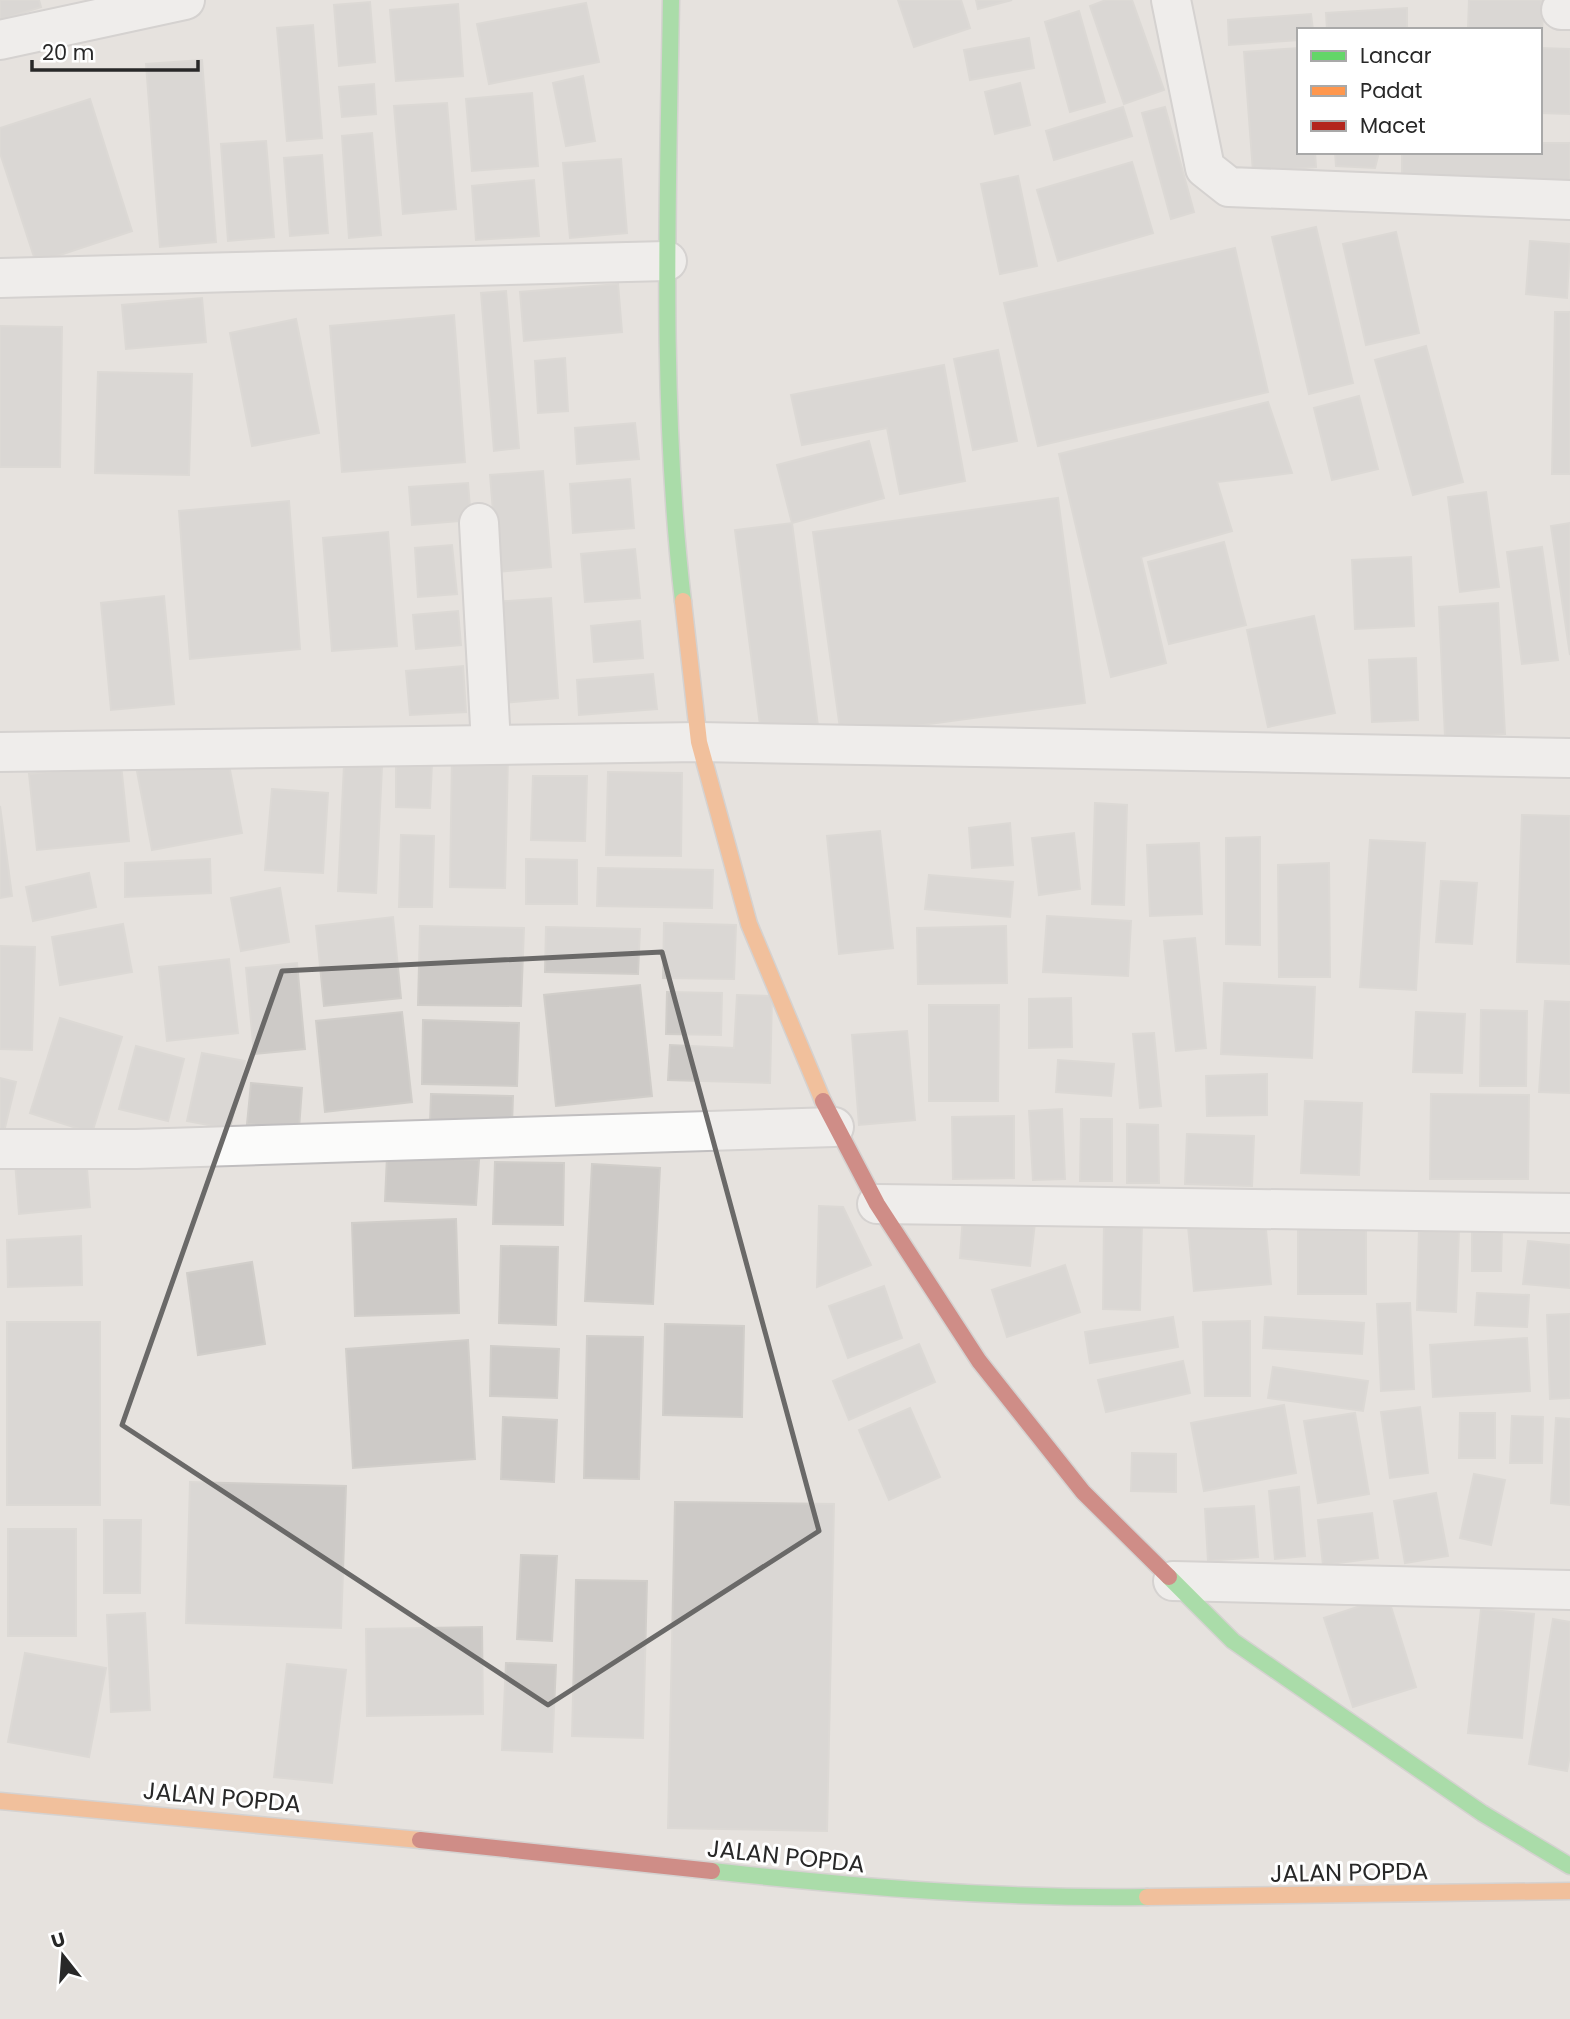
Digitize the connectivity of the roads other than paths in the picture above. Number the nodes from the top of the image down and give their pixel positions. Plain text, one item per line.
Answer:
1 (185, 0) edge
2 (671, 0) edge
3 (1171, 0) edge
4 (0, 40) edge
5 (1570, 200) edge
6 (667, 261) junction
7 (0, 278) edge
8 (479, 523) dead end
9 (699, 742) junction
10 (491, 744) junction
11 (0, 752) edge
12 (1570, 758) edge
13 (834, 1127) junction
14 (0, 1149) edge
15 (877, 1204) junction
16 (1570, 1213) edge
17 (1173, 1581) junction
18 (1570, 1590) edge
19 (0, 1801) edge
20 (1570, 1866) edge
21 (1570, 1891) edge

1 - 4 street
2 - 6 street
3 - 5 street
6 - 7 street
6 - 9 street
8 - 10 street
9 - 10 street
9 - 12 street
9 - 13 street
10 - 11 street
13 - 14 street
13 - 15 street
15 - 16 street
15 - 17 street
17 - 18 street
17 - 20 street
19 - 21 street, JALAN POPDA

